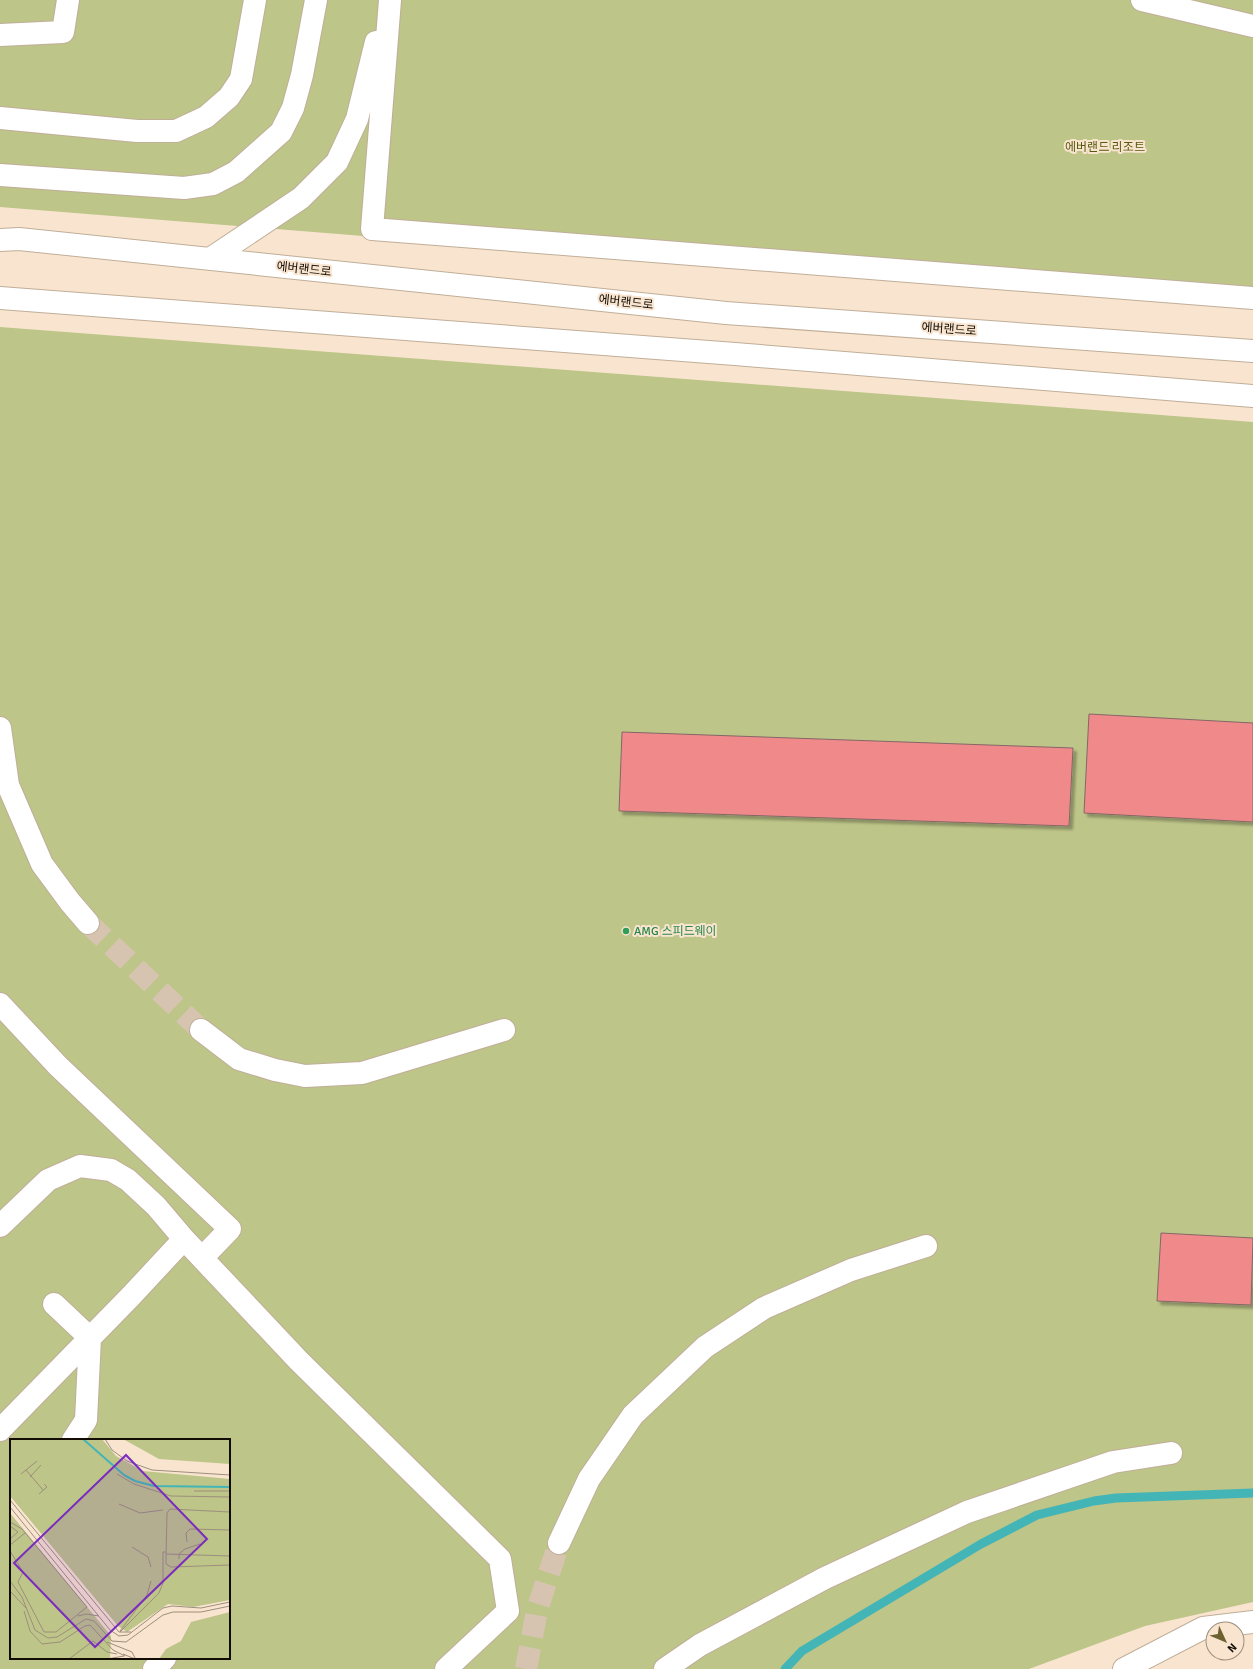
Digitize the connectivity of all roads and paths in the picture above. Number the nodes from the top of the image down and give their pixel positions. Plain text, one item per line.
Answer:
1 (68, 0) edge
2 (255, 0) edge
3 (316, 0) edge
4 (386, 0) edge
5 (390, 0) edge
6 (1142, 0) edge
7 (1253, 26) edge
8 (0, 35) edge
9 (0, 118) edge
10 (0, 175) edge
11 (0, 240) edge
12 (210, 259) junction
13 (0, 298) edge
14 (1253, 298) edge
15 (1253, 351) edge
16 (1253, 396) edge
17 (0, 728) edge
18 (88, 922) tunnel mouth
19 (0, 1004) edge
20 (201, 1030) tunnel mouth
21 (504, 1030) dead end
22 (0, 1226) edge
23 (184, 1239) junction
24 (926, 1246) dead end
25 (202, 1258) junction
26 (54, 1304) dead end
27 (90, 1338) junction
28 (0, 1430) edge
29 (74, 1439) edge
30 (1171, 1453) dead end
31 (559, 1543) tunnel mouth
32 (1253, 1622) edge
33 (164, 1659) edge
34 (154, 1669) edge
35 (446, 1669) edge
36 (665, 1669) edge
37 (1124, 1669) edge

1 - 8 street
2 - 9 street
3 - 10 street
4 - 12 street
5 - 14 street
6 - 7 street
11 - 12 street, 에버랜드로
12 - 15 street, 에버랜드로
13 - 16 street
17 - 18 street
19 - 25 street
20 - 21 street
22 - 23 street
23 - 25 street
23 - 27 street
24 - 31 street
25 - 35 street
26 - 27 street
27 - 28 street
27 - 29 street
30 - 36 street
32 - 37 street
33 - 34 street

